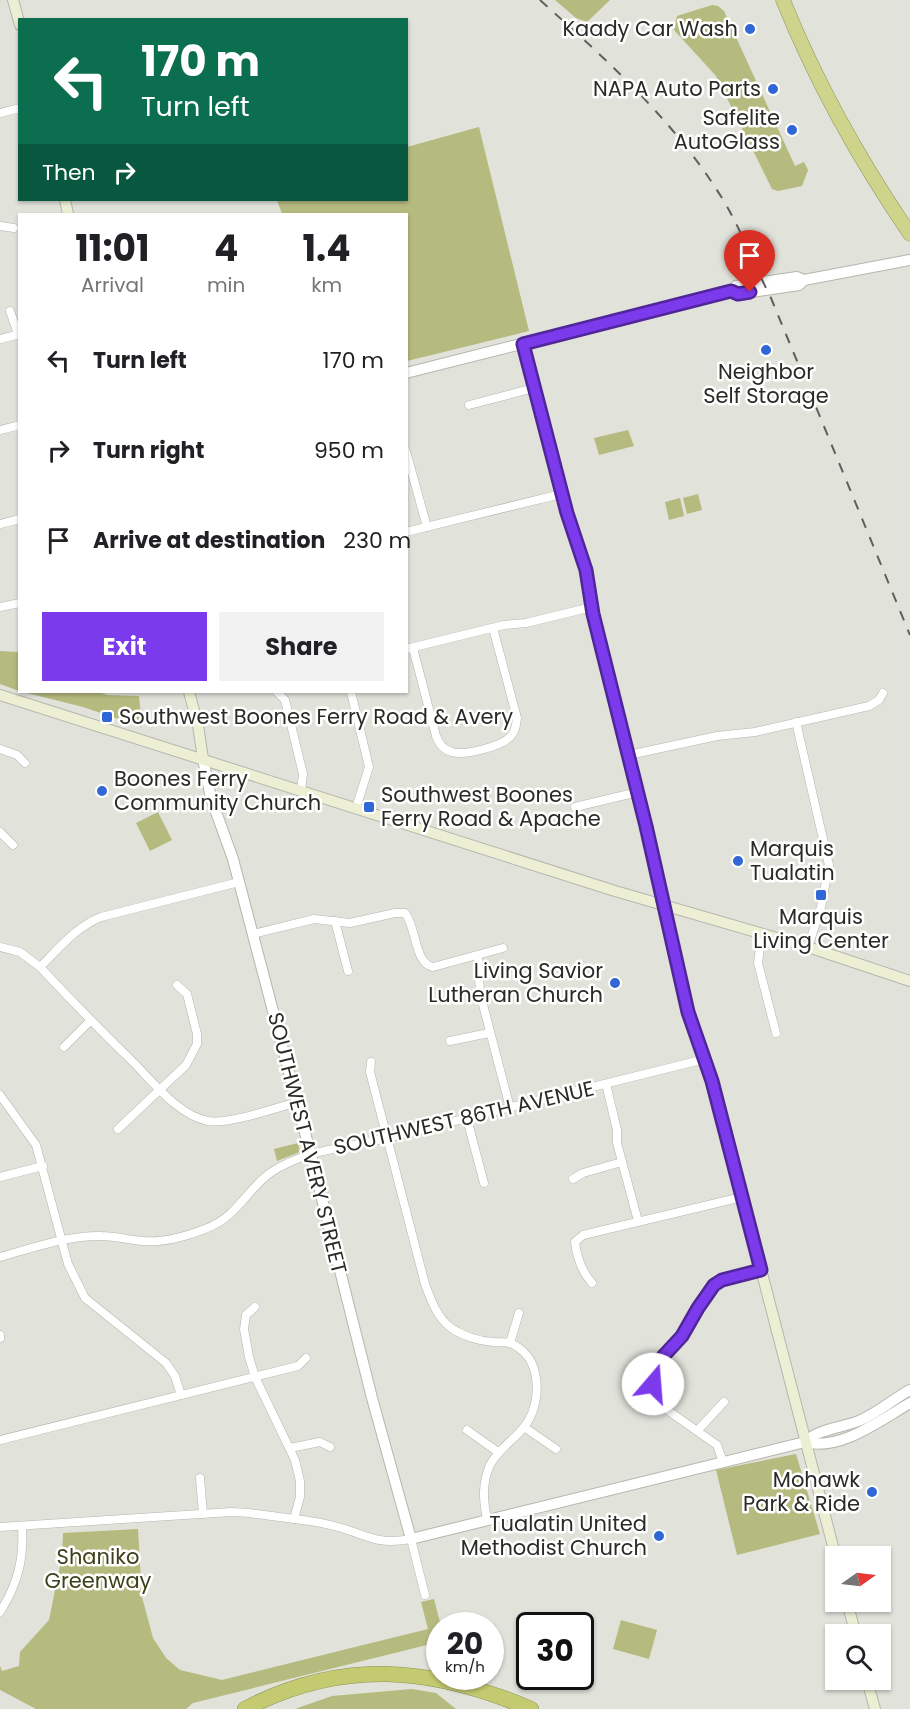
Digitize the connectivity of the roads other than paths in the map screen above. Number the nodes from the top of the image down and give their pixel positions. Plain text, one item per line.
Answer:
1 (13, 0) edge
2 (783, 0) edge
3 (18, 18) edge
4 (18, 108) edge
5 (0, 113) edge
6 (0, 226) edge
7 (14, 228) dead end
8 (910, 234) edge
9 (910, 260) edge
10 (10, 311) dead end
11 (18, 331) edge
12 (18, 334) edge
13 (0, 339) edge
14 (523, 344) junction
15 (408, 373) edge
16 (534, 388) junction
17 (469, 405) dead end
18 (18, 426) edge
19 (0, 430) edge
20 (408, 458) edge
21 (561, 494) junction
22 (18, 520) edge
23 (0, 524) edge
24 (427, 527) junction
25 (408, 532) edge
26 (18, 603) edge
27 (0, 607) edge
28 (592, 607) junction
29 (494, 627) junction
30 (410, 648) edge
31 (189, 693) edge
32 (278, 693) edge
33 (351, 693) edge
34 (883, 693) dead end
35 (0, 695) edge
36 (796, 722) junction
37 (0, 749) edge
38 (629, 755) junction
39 (203, 759) junction
40 (25, 763) dead end
41 (301, 790) junction
42 (638, 792) junction
43 (575, 807) dead end
44 (356, 808) junction
45 (0, 832) edge
46 (13, 845) dead end
47 (239, 882) junction
48 (663, 905) junction
49 (335, 921) junction
50 (762, 933) junction
51 (253, 934) junction
52 (0, 947) edge
53 (808, 947) junction
54 (503, 948) dead end
55 (478, 956) junction
56 (40, 967) junction
57 (348, 971) dead end
58 (910, 981) edge
59 (177, 985) dead end
60 (90, 1021) junction
61 (489, 1033) junction
62 (776, 1033) dead end
63 (450, 1041) dead end
64 (64, 1047) dead end
65 (705, 1059) junction
66 (371, 1062) dead end
67 (606, 1084) junction
68 (160, 1089) junction
69 (0, 1095) edge
70 (297, 1102) junction
71 (510, 1108) junction
72 (467, 1119) junction
73 (118, 1129) dead end
74 (387, 1138) junction
75 (311, 1155) junction
76 (622, 1162) junction
77 (43, 1166) junction
78 (0, 1177) edge
79 (573, 1179) dead end
80 (484, 1183) dead end
81 (742, 1197) junction
82 (638, 1221) junction
83 (62, 1240) junction
84 (0, 1257) edge
85 (761, 1270) junction
86 (592, 1283) dead end
87 (255, 1307) dead end
88 (519, 1313) dead end
89 (510, 1343) junction
90 (306, 1358) dead end
91 (255, 1377) junction
92 (910, 1390) edge
93 (181, 1395) junction
94 (724, 1402) dead end
95 (910, 1403) edge
96 (524, 1427) junction
97 (468, 1430) dead end
98 (698, 1430) junction
99 (0, 1440) edge
100 (805, 1442) junction
101 (330, 1447) dead end
102 (290, 1448) junction
103 (556, 1449) dead end
104 (498, 1452) junction
105 (723, 1462) junction
106 (200, 1478) dead end
107 (203, 1514) junction
108 (294, 1519) junction
109 (487, 1519) junction
110 (22, 1526) junction
111 (0, 1527) edge
112 (411, 1539) junction
113 (833, 1546) edge
114 (425, 1595) dead end
115 (0, 1612) edge
116 (870, 1690) edge
117 (245, 1709) edge
118 (531, 1709) edge
119 (875, 1709) edge

1 - 3 main road
2 - 8 highway
4 - 5 street
6 - 7 street
9 - 14 street
10 - 11 street
12 - 13 street
14 - 15 street
14 - 16 street
16 - 17 street
16 - 21 street
18 - 19 street
20 - 24 street
21 - 24 street
21 - 28 street
22 - 23 street
24 - 25 street
26 - 27 street
28 - 29 street
28 - 38 street
29 - 30 street
29 - 30 street
31 - 39 main road, SOUTHWEST AVERY STREET
32 - 41 street
33 - 44 street
34 - 36 street
35 - 39 main road
36 - 38 street
36 - 53 street
37 - 40 street
38 - 42 street
39 - 41 main road
39 - 47 street, SOUTHWEST AVERY STREET
41 - 44 main road
42 - 43 street
42 - 48 street
44 - 48 main road
45 - 46 street
47 - 51 street, SOUTHWEST AVERY STREET
47 - 56 street
48 - 50 main road
48 - 65 main road
49 - 51 street
49 - 55 street
49 - 57 street
50 - 53 main road
50 - 62 street
51 - 70 street, SOUTHWEST AVERY STREET
52 - 56 street
53 - 58 main road
54 - 55 street
55 - 61 street
56 - 60 street
59 - 68 street
60 - 64 street
60 - 68 street
61 - 63 street
61 - 71 street
65 - 67 street, SOUTHWEST 86TH AVENUE
65 - 81 main road
66 - 74 street
67 - 71 street, SOUTHWEST 86TH AVENUE
67 - 76 street
68 - 70 street
68 - 73 street
69 - 77 street
70 - 75 street, SOUTHWEST AVERY STREET
71 - 72 street, SOUTHWEST 86TH AVENUE
72 - 74 street, SOUTHWEST 86TH AVENUE
72 - 80 street
74 - 75 street, SOUTHWEST 86TH AVENUE
74 - 89 street
75 - 83 street, SOUTHWEST 86TH AVENUE
75 - 112 street, SOUTHWEST AVERY STREET
76 - 79 street
76 - 82 street
77 - 78 street
77 - 83 street
81 - 82 street
81 - 85 main road
82 - 86 street
83 - 84 street, SOUTHWEST 86TH AVENUE
83 - 93 street
85 - 98 street
85 - 100 main road
87 - 91 street
88 - 89 street
89 - 96 street
90 - 91 street
91 - 93 street
91 - 102 street
92 - 100 street
93 - 99 street
94 - 98 street
95 - 100 street
96 - 103 street
96 - 104 street
97 - 104 street
98 - 105 street
100 - 105 street
100 - 113 main road
101 - 102 street
102 - 108 street
104 - 109 street
105 - 109 street
106 - 107 street
107 - 108 street
107 - 110 street
108 - 112 street
109 - 112 street
110 - 111 street
110 - 115 street
112 - 114 street, SOUTHWEST AVERY STREET
116 - 119 main road
117 - 118 highway

